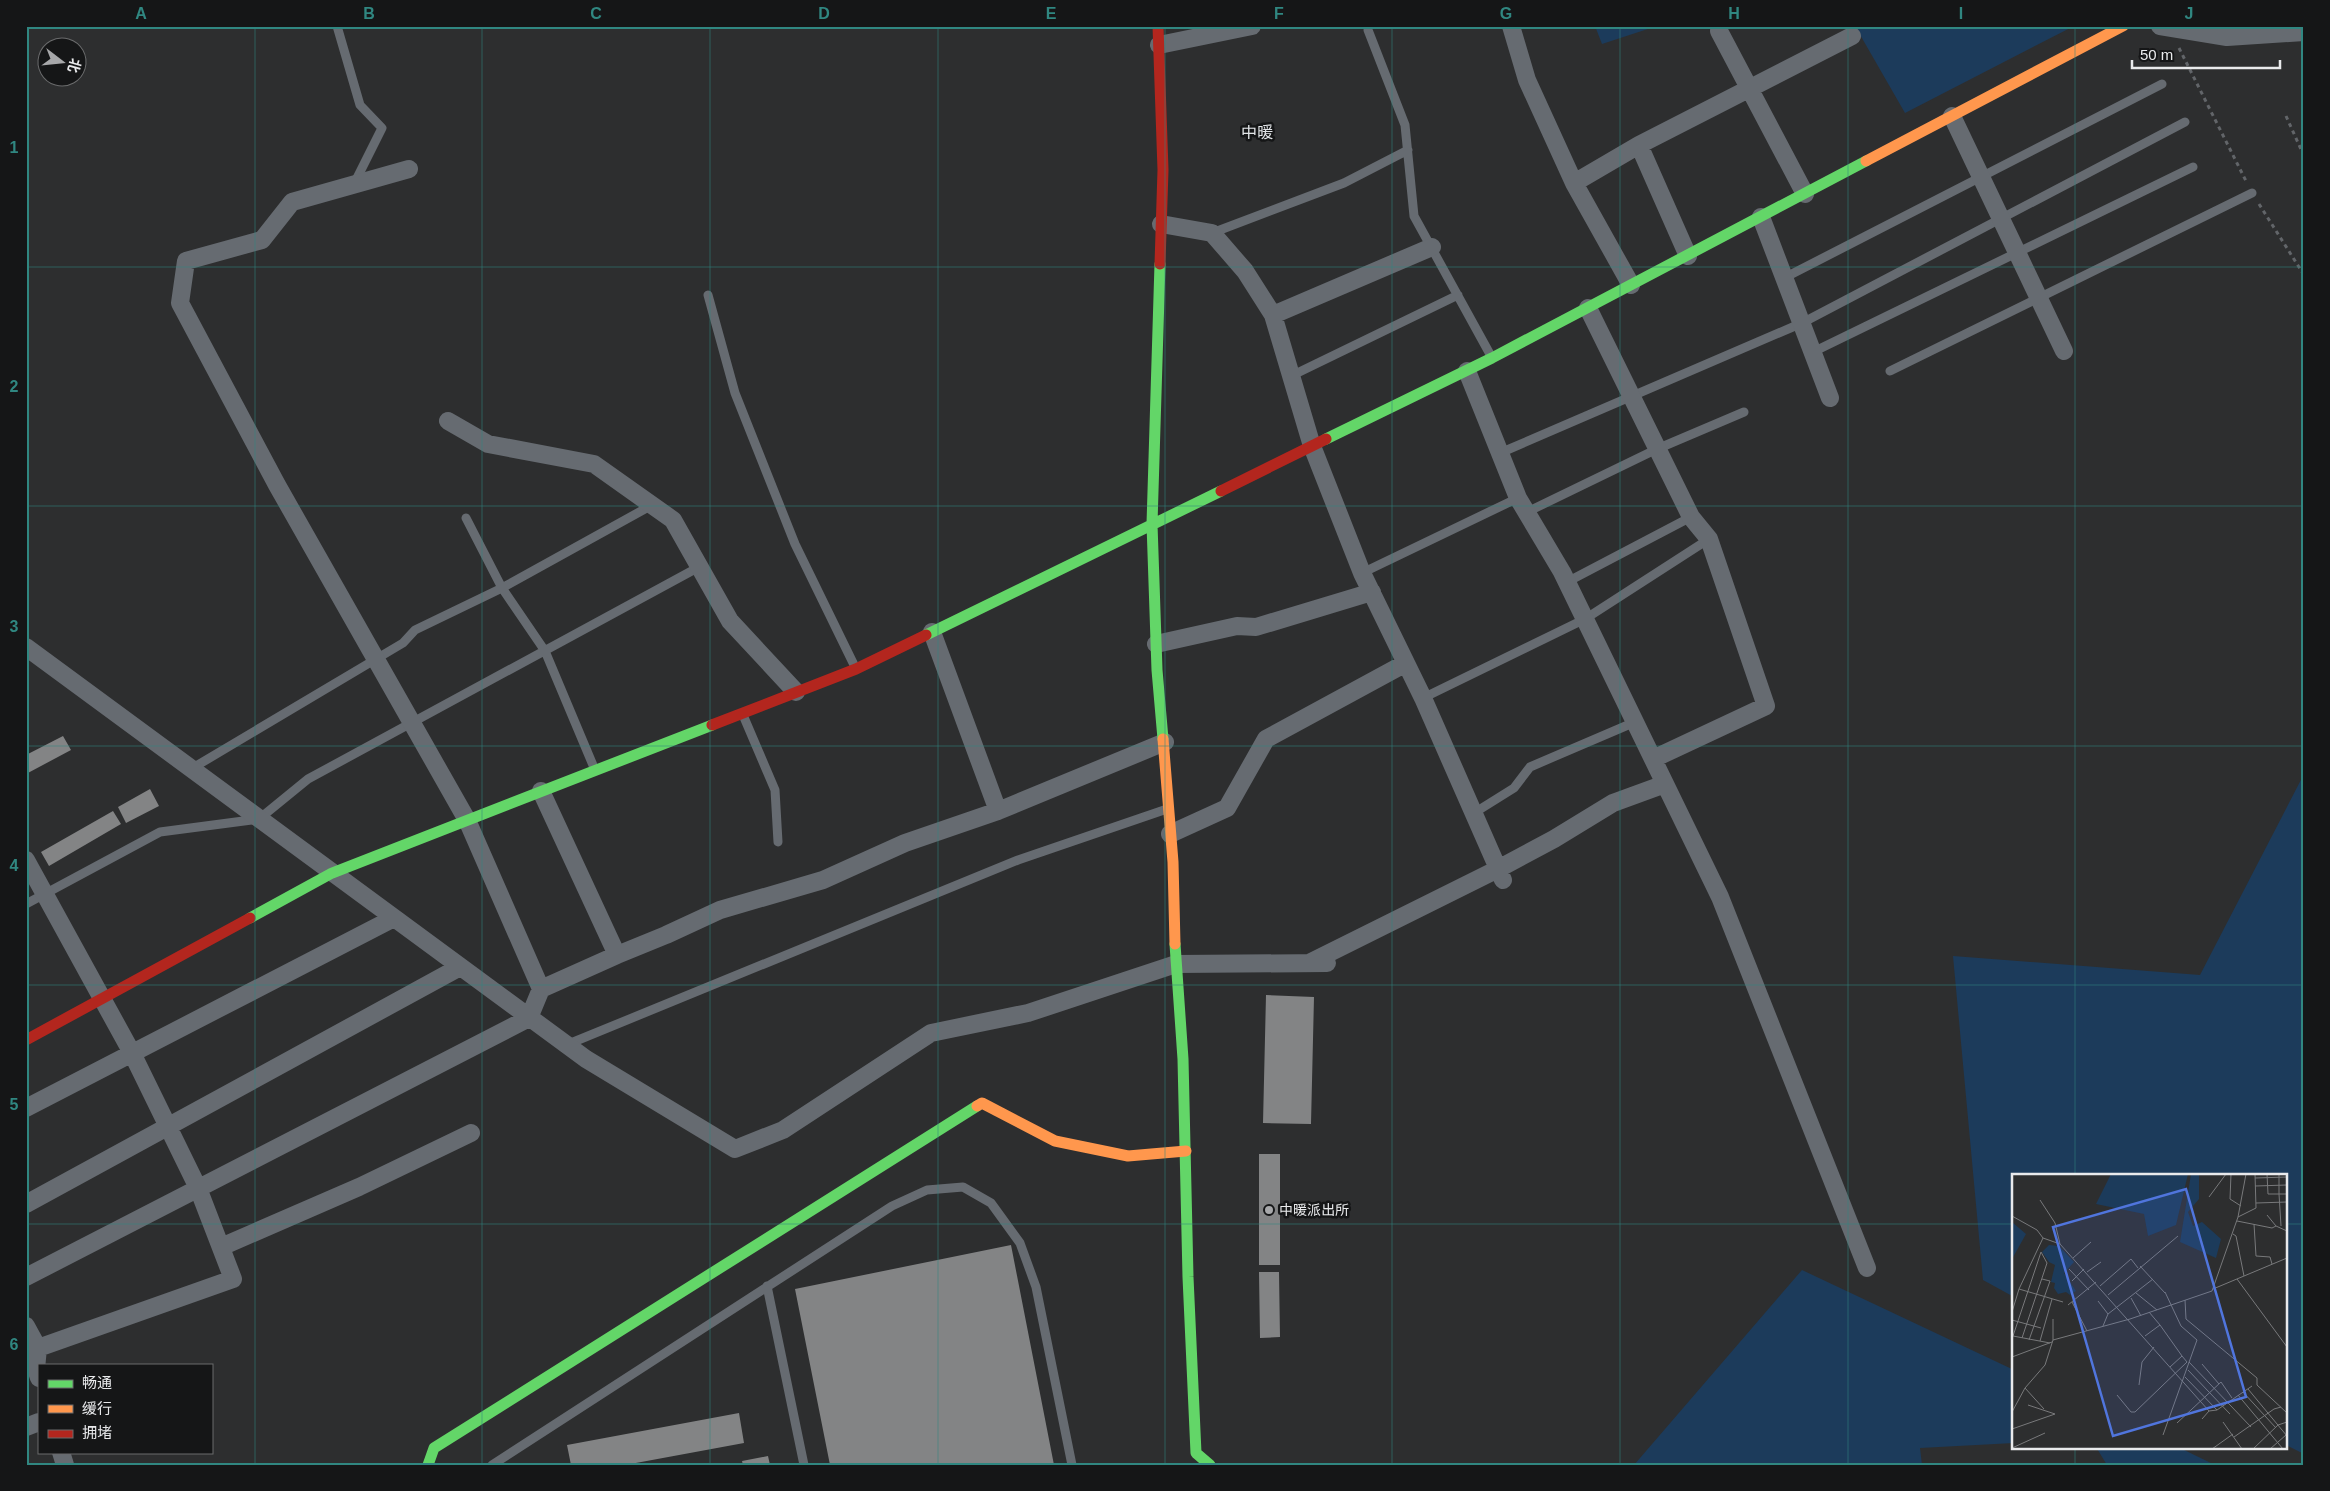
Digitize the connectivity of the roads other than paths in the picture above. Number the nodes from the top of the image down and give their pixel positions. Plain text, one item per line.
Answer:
1 (337, 26) edge
2 (1158, 26) edge
3 (1252, 26) edge
4 (1511, 26) edge
5 (2123, 26) edge
6 (2164, 27) edge
7 (1368, 30) dead end
8 (1719, 31) dead end
9 (2304, 32) edge
10 (1852, 36) dead end
11 (1159, 45) junction
12 (2162, 84) dead end
13 (1750, 89) junction
14 (1952, 116) junction
15 (2184, 122) dead end
16 (1639, 146) junction
17 (1408, 150) junction
18 (2193, 167) dead end
19 (409, 168) dead end
20 (1981, 177) junction
21 (1574, 183) junction
22 (354, 184) junction
23 (2252, 192) road end
24 (1805, 194) junction
25 (1761, 217) junction
26 (2001, 218) junction
27 (1161, 224) junction
28 (1212, 233) junction
29 (1432, 247) junction
30 (2018, 253) junction
31 (1688, 256) junction
32 (1784, 278) junction
33 (1631, 285) junction
34 (1458, 295) junction
35 (708, 296) dead end
36 (2038, 297) junction
37 (1588, 308) junction
38 (1273, 315) junction
39 (1802, 324) junction
40 (1813, 352) junction
41 (2064, 352) dead end
42 (1492, 358) junction
43 (1467, 371) junction
44 (1890, 371) dead end
45 (1291, 376) junction
46 (1631, 396) junction
47 (1830, 398) dead end
48 (1744, 412) dead end
49 (448, 420) dead end
50 (1312, 446) junction
51 (1658, 449) junction
52 (1500, 453) junction
53 (652, 505) junction
54 (1523, 505) junction
55 (1691, 516) junction
56 (466, 518) dead end
57 (1152, 524) junction
58 (1710, 540) junction
59 (700, 567) junction
60 (1362, 573) junction
61 (1567, 582) junction
62 (502, 588) junction
63 (1372, 592) junction
64 (1585, 618) junction
65 (932, 632) junction
66 (1156, 644) junction
67 (26, 647) edge
68 (545, 651) junction
69 (376, 658) junction
70 (1406, 663) junction
71 (856, 669) junction
72 (796, 692) junction
73 (1424, 698) junction
74 (742, 713) junction
75 (412, 722) junction
76 (1635, 722) junction
77 (1165, 742) junction
78 (1653, 759) junction
79 (191, 769) junction
80 (595, 770) junction
81 (1665, 784) junction
82 (540, 791) junction
83 (1169, 808) junction
84 (998, 811) junction
85 (1474, 813) junction
86 (259, 819) junction
87 (467, 820) junction
88 (1170, 834) junction
89 (778, 842) dead end
90 (26, 860) edge
91 (332, 873) junction
92 (1501, 874) junction
93 (26, 904) edge
94 (394, 918) junction
95 (617, 954) junction
96 (1327, 963) dead end
97 (1176, 964) junction
98 (1308, 964) junction
99 (460, 967) junction
100 (541, 990) junction
101 (101, 999) junction
102 (529, 1018) junction
103 (26, 1040) edge
104 (566, 1045) junction
105 (132, 1053) junction
106 (26, 1108) edge
107 (168, 1126) junction
108 (470, 1133) dead end
109 (1186, 1150) junction
110 (198, 1188) junction
111 (26, 1204) edge
112 (221, 1247) junction
113 (1867, 1268) dead end
114 (26, 1277) edge
115 (767, 1286) junction
116 (26, 1326) edge
117 (38, 1348) junction
118 (34, 1373) edge
119 (38, 1422) edge
120 (26, 1427) edge
121 (428, 1465) edge
122 (492, 1465) edge
123 (804, 1465) edge
124 (1072, 1465) edge
125 (1210, 1465) edge

1 - 22 lane
2 - 11 street
3 - 11 street
4 - 21 street
5 - 14 street
6 - 9 street
7 - 17 lane
8 - 13 street
10 - 13 street
11 - 27 street
12 - 20 lane
13 - 16 street
13 - 24 street
14 - 20 street
14 - 24 street
15 - 26 lane
16 - 21 street
16 - 31 street
17 - 28 lane
17 - 29 lane
18 - 30 lane
19 - 22 street
20 - 26 street
20 - 32 lane
21 - 33 street
22 - 69 street
23 - 36 lane
24 - 25 street
25 - 31 street
25 - 32 street
26 - 30 street
26 - 39 lane
27 - 28 street
27 - 57 street
28 - 38 street
29 - 34 lane
29 - 38 street
30 - 36 street
30 - 40 lane
31 - 33 street
32 - 39 street
33 - 37 street
34 - 42 lane
34 - 45 lane
35 - 71 lane
36 - 41 street
36 - 44 lane
37 - 42 street
37 - 46 street
38 - 45 street
39 - 40 street
39 - 46 lane
40 - 47 street
42 - 43 street
43 - 50 street
43 - 52 street
45 - 50 street
46 - 51 street
46 - 52 lane
48 - 51 lane
49 - 53 street
50 - 57 street
50 - 60 street
51 - 54 lane
51 - 55 street
52 - 54 street
53 - 59 street
53 - 62 lane
54 - 60 lane
54 - 61 street
55 - 58 street
55 - 61 lane
56 - 62 lane
57 - 65 street
57 - 66 street
58 - 64 lane
58 - 78 street
59 - 68 lane
59 - 72 street
60 - 63 street
61 - 64 street
62 - 68 lane
62 - 69 lane
63 - 66 street
63 - 70 street
64 - 73 lane
64 - 76 street
65 - 71 street
65 - 84 street
66 - 77 street
67 - 79 street
68 - 75 lane
68 - 80 lane
69 - 75 street
69 - 79 lane
70 - 73 street
70 - 88 street
71 - 72 street
72 - 74 street
73 - 85 street
74 - 80 street
74 - 89 lane
75 - 86 lane
75 - 87 street
76 - 78 street
76 - 85 lane
77 - 83 street
77 - 84 street
78 - 81 street
79 - 86 street
80 - 82 street
81 - 92 street
81 - 113 street
82 - 87 street
82 - 95 street
83 - 88 street
83 - 104 lane
84 - 95 street
85 - 92 street
86 - 91 street
86 - 93 lane
87 - 91 street
87 - 100 street
88 - 97 street
90 - 101 street
91 - 94 street
91 - 101 street
92 - 98 street
94 - 99 street
94 - 105 street
95 - 100 street
96 - 98 street
97 - 98 street
97 - 104 street
97 - 109 street
99 - 102 street
99 - 107 street
100 - 102 street
101 - 103 street
101 - 105 street
102 - 104 street
102 - 110 street
105 - 106 street
105 - 107 street
107 - 110 street
107 - 111 street
108 - 112 street
109 - 121 street
109 - 125 street
110 - 112 street
110 - 114 street
112 - 117 street
115 - 122 lane
115 - 123 lane
115 - 124 lane
116 - 117 street
117 - 118 street
119 - 120 street

